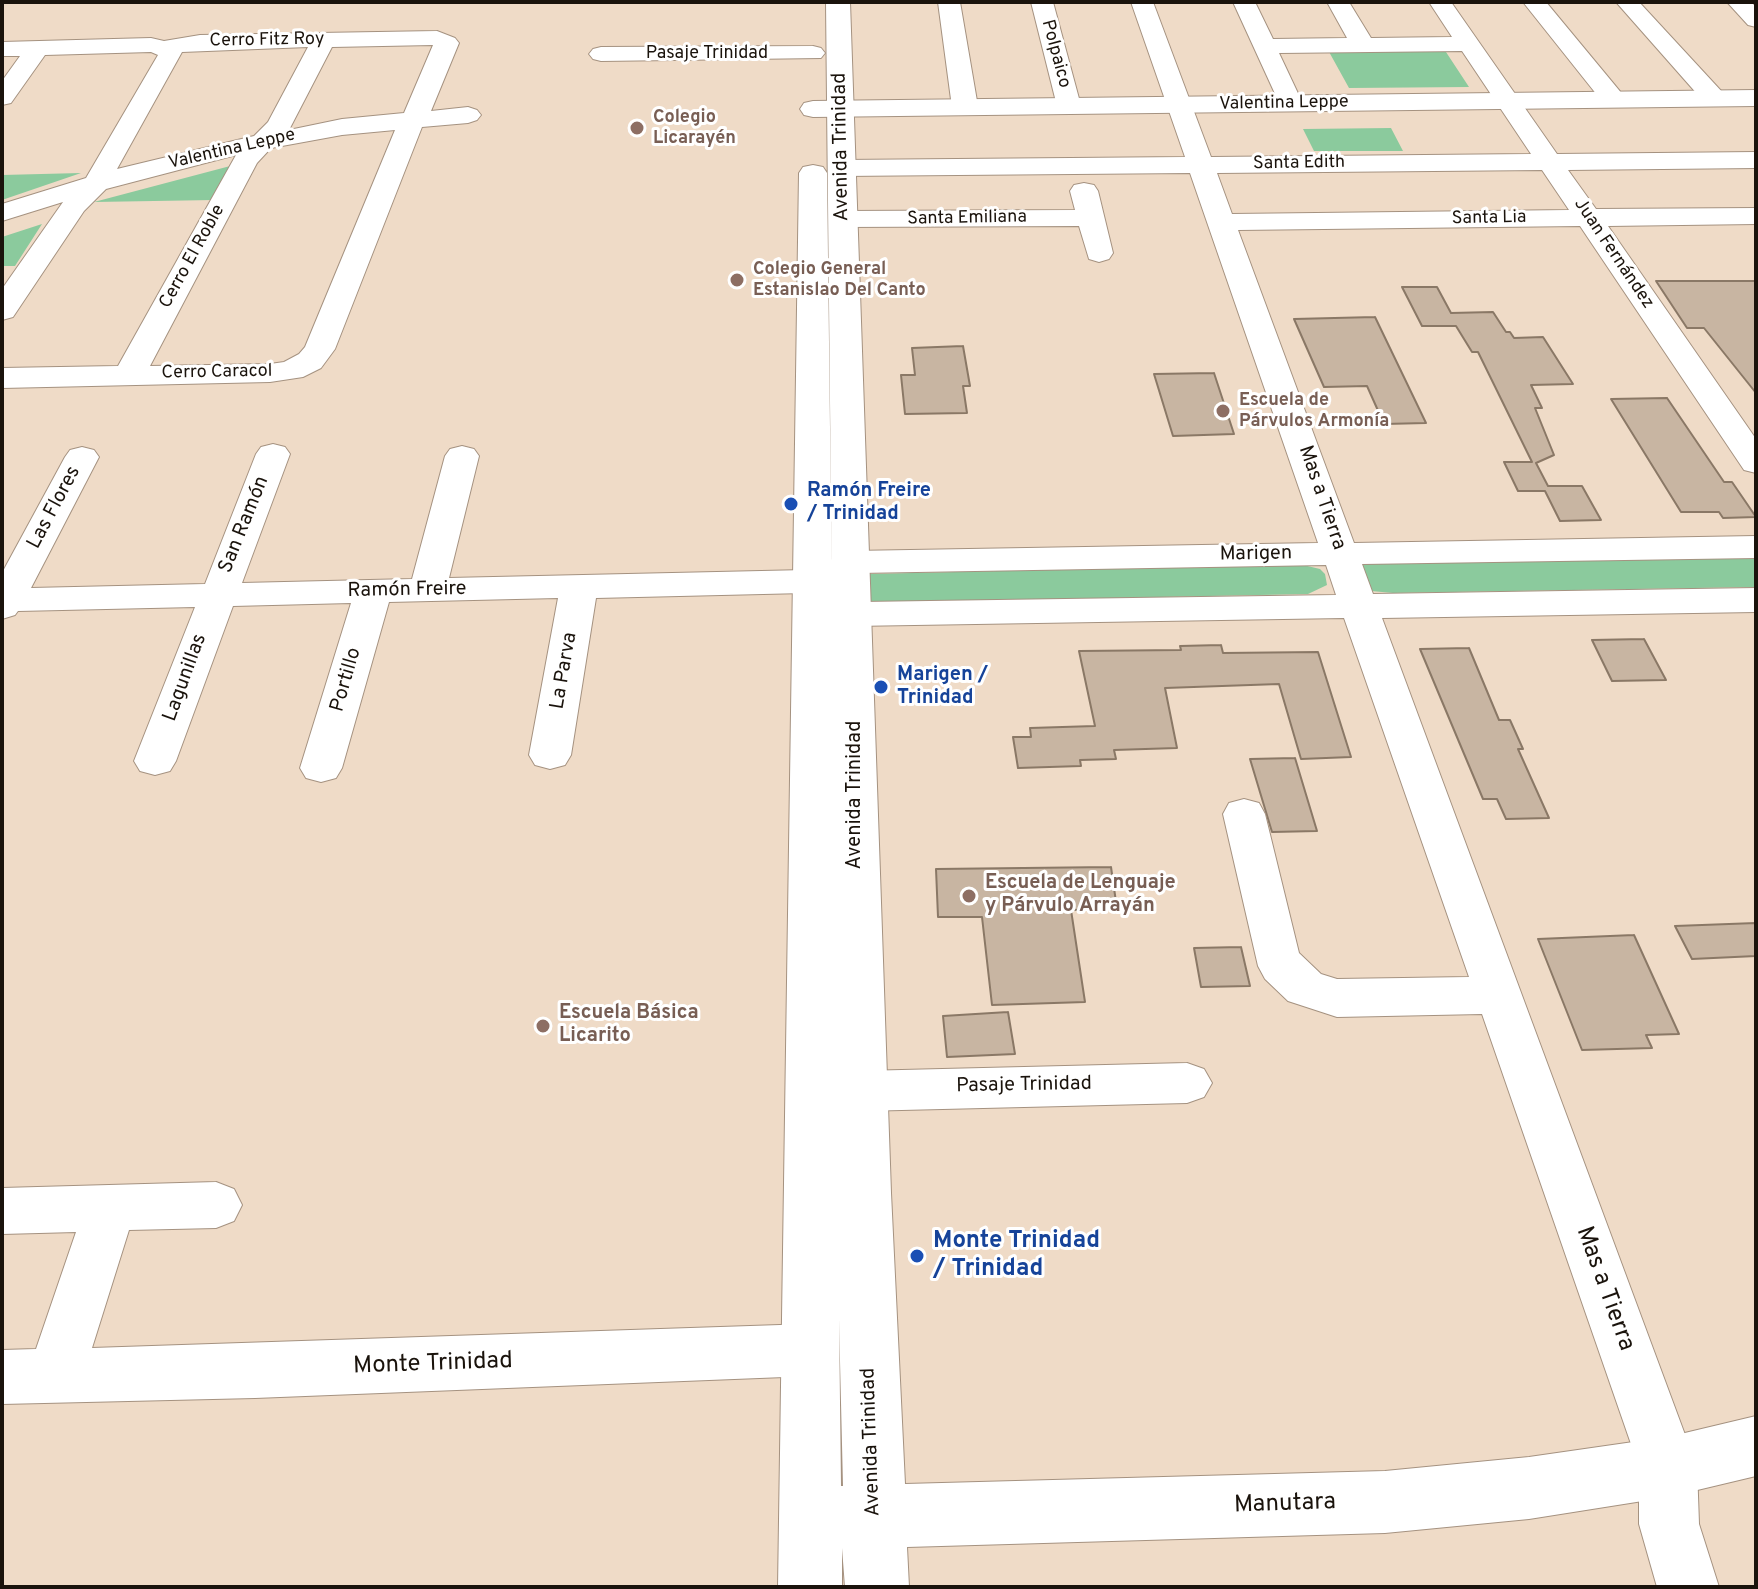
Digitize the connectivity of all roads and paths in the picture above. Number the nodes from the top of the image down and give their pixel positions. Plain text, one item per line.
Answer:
1 (838, 2) edge
2 (949, 2) edge
3 (1042, 2) edge
4 (1142, 2) edge
5 (1244, 2) edge
6 (1338, 2) edge
7 (1440, 2) edge
8 (1534, 2) edge
9 (1627, 2) edge
10 (1738, 2) edge
11 (1756, 20) edge
12 (324, 40) junction
13 (1469, 44) junction
14 (1363, 45) junction
15 (1264, 46) junction
16 (38, 48) junction
17 (164, 48) junction
18 (2, 49) edge
19 (601, 54) dead end
20 (2, 98) edge
21 (1756, 98) edge
22 (1715, 99) junction
23 (1614, 100) junction
24 (817, 101) junction
25 (1508, 101) junction
26 (1291, 104) junction
27 (1179, 105) junction
28 (1069, 106) junction
29 (965, 107) junction
30 (840, 109) junction
31 (468, 115) dead end
32 (412, 119) junction
33 (263, 142) junction
34 (1756, 160) edge
35 (1550, 162) junction
36 (1201, 165) junction
37 (1079, 166) junction
38 (96, 183) junction
39 (2, 213) edge
40 (1756, 216) edge
41 (1091, 218) junction
42 (1588, 218) junction
43 (843, 219) junction
44 (1221, 222) junction
45 (1099, 253) dead end
46 (2, 311) edge
47 (129, 375) junction
48 (2, 378) edge
49 (273, 454) dead end
50 (462, 456) dead end
51 (82, 457) dead end
52 (1756, 463) edge
53 (1756, 547) edge
54 (1340, 554) junction
55 (852, 562) junction
56 (812, 581) junction
57 (579, 587) junction
58 (428, 590) junction
59 (373, 592) junction
60 (217, 595) junction
61 (1756, 600) edge
62 (3, 602) edge
63 (1359, 606) junction
64 (853, 614) junction
65 (550, 755) dead end
66 (155, 761) dead end
67 (321, 768) dead end
68 (1244, 814) dead end
69 (1498, 995) junction
70 (1187, 1083) dead end
71 (861, 1091) junction
72 (216, 1205) dead end
73 (110, 1208) junction
74 (2, 1211) edge
75 (810, 1350) junction
76 (29, 1376) edge
77 (1756, 1446) edge
78 (1668, 1467) junction
79 (875, 1516) junction
80 (810, 1518) junction
81 (810, 1587) edge
82 (877, 1587) edge
83 (1688, 1587) edge

1 - 30 main road, Avenida Trinidad
2 - 29 street
3 - 28 street, Polpaico
4 - 27 street, Mas a Tierra
5 - 15 street
6 - 14 street
7 - 13 street, Juan Fernández
8 - 23 street
9 - 22 street
10 - 11 street
12 - 17 street, Cerro Fitz Roy
12 - 32 street, Cerro Fitz Roy
12 - 33 street, Cerro El Roble
13 - 14 street
13 - 25 street, Juan Fernández
14 - 15 street
15 - 26 street
16 - 17 street, Cerro Fitz Roy
16 - 18 street, Cerro Fitz Roy
16 - 20 street
17 - 38 street
19 - 24 street, Pasaje Trinidad
21 - 22 main road, Valentina Leppe
22 - 23 main road, Valentina Leppe
23 - 25 main road, Valentina Leppe
24 - 30 main road, Avenida Trinidad
24 - 30 main road, Valentina Leppe
24 - 37 street, Santa Edith
24 - 43 main road, Avenida Trinidad
24 - 56 main road, Avenida Trinidad
25 - 26 main road, Valentina Leppe
25 - 35 street, Juan Fernández
26 - 27 main road, Valentina Leppe
27 - 28 main road, Valentina Leppe
27 - 36 street, Mas a Tierra
28 - 29 main road, Valentina Leppe
29 - 30 main road, Valentina Leppe
31 - 32 street, Valentina Leppe
32 - 33 street, Valentina Leppe
32 - 47 street, Cerro Caracol
33 - 38 street, Valentina Leppe
33 - 47 street, Cerro El Roble
34 - 35 street, Santa Edith
35 - 36 street, Santa Edith
35 - 42 street, Juan Fernández
36 - 37 street, Santa Edith
36 - 44 street, Mas a Tierra
37 - 41 street
38 - 39 street, Valentina Leppe
38 - 46 street
40 - 42 street, Santa Lia
41 - 43 street, Santa Emiliana
41 - 45 street
42 - 44 street, Santa Lia
42 - 52 street, Juan Fernández
43 - 55 main road, Avenida Trinidad
44 - 54 street, Mas a Tierra
47 - 48 street, Cerro Caracol
49 - 60 street, San Ramón
50 - 58 street
51 - 62 street, Las Flores
53 - 54 street, Marigen
54 - 55 street, Marigen
54 - 63 street, Mas a Tierra
55 - 56 street, Ramón Freire
55 - 64 main road, Avenida Trinidad
56 - 57 street, Ramón Freire
56 - 64 street
56 - 75 main road, Avenida Trinidad
57 - 58 street, Ramón Freire
57 - 65 street, La Parva
58 - 59 street, Ramón Freire
59 - 60 street, Ramón Freire
59 - 67 street, Portillo
60 - 62 street, Ramón Freire
60 - 66 street, Lagunillas
61 - 63 street
63 - 64 street
63 - 69 street, Mas a Tierra
64 - 71 main road, Avenida Trinidad
68 - 69 street
69 - 78 street, Mas a Tierra
70 - 71 street, Pasaje Trinidad
71 - 79 main road, Avenida Trinidad
72 - 73 street
73 - 74 street
73 - 76 street, Monte Trinidad
75 - 76 street, Monte Trinidad
75 - 80 main road, Avenida Trinidad
77 - 78 main road, Manutara
78 - 79 main road, Manutara
78 - 83 street, Mas a Tierra
79 - 80 main road, Manutara
79 - 82 main road, Avenida Trinidad
80 - 81 main road, Avenida Trinidad

